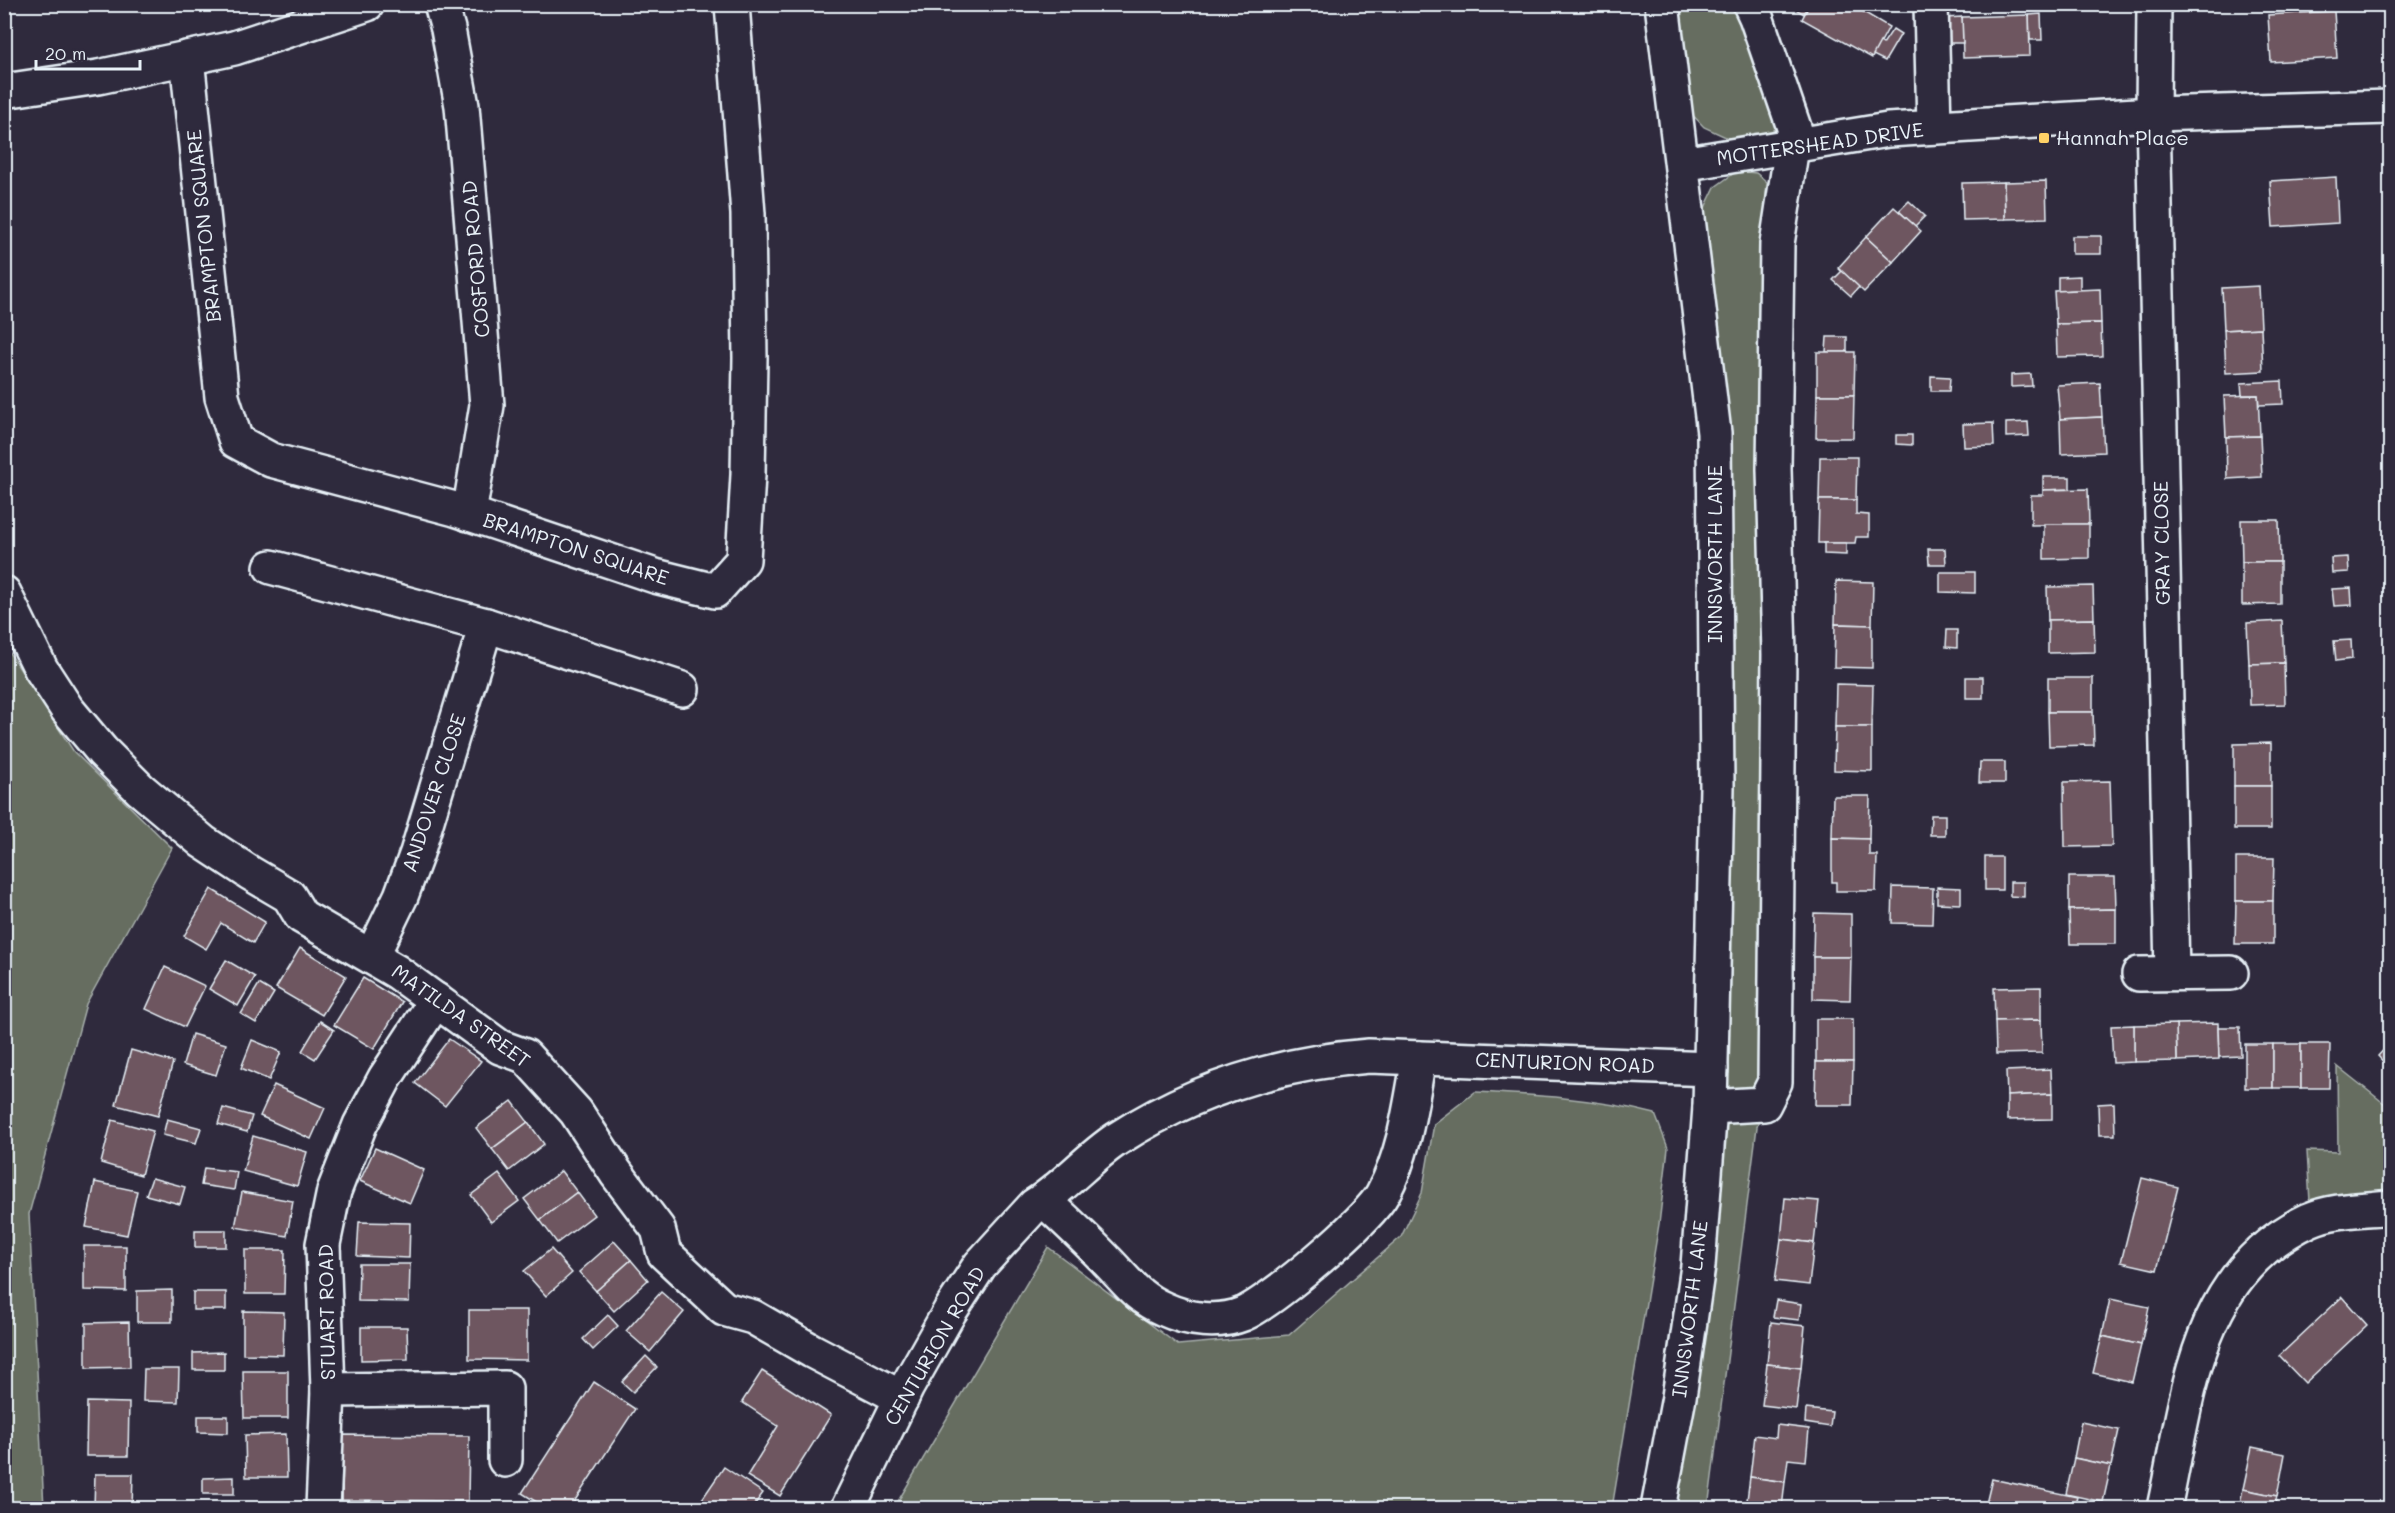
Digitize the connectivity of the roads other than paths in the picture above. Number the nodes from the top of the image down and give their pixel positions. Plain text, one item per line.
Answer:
1 (368, 4) edge
2 (441, 4) edge
3 (732, 4) edge
4 (1662, 4) edge
5 (1749, 4) edge
6 (1931, 4) edge
7 (2154, 4) edge
8 (187, 58) junction
9 (4, 91) edge
10 (2391, 107) edge
11 (2153, 114) junction
12 (1934, 128) junction
13 (1796, 146) junction
14 (1682, 164) junction
15 (468, 514) junction
16 (271, 567) dead end
17 (4, 593) edge
18 (486, 626) junction
19 (682, 689) dead end
20 (372, 956) junction
21 (2231, 972) dead end
22 (2172, 973) junction
23 (2139, 974) dead end
24 (436, 1000) junction
25 (1419, 1058) junction
26 (1711, 1069) junction
27 (1710, 1107) junction
28 (1044, 1200) junction
29 (2391, 1207) edge
30 (328, 1390) junction
31 (902, 1398) junction
32 (505, 1460) dead end
33 (323, 1509) edge
34 (848, 1509) edge
35 (1658, 1509) edge
36 (2164, 1509) edge

1 - 8 street
2 - 15 street, COSFORD ROAD
3 - 15 street, BRAMPTON SQUARE
4 - 14 street, INNSWORTH LANE
5 - 13 street
6 - 12 street
7 - 11 street
8 - 9 street
8 - 15 street, BRAMPTON SQUARE
10 - 11 street, MOTTERSHEAD DRIVE
11 - 12 street, MOTTERSHEAD DRIVE
11 - 22 street, GRAY CLOSE
12 - 13 street, MOTTERSHEAD DRIVE
13 - 14 street, MOTTERSHEAD DRIVE
13 - 27 street
14 - 26 street, INNSWORTH LANE
16 - 18 street
17 - 20 street, MATILDA STREET
18 - 19 street
18 - 20 street, ANDOVER CLOSE
20 - 24 street, MATILDA STREET
21 - 22 street
22 - 23 street
24 - 30 street, STUART ROAD
24 - 31 street, MATILDA STREET
25 - 26 street, CENTURION ROAD
25 - 28 street, CENTURION ROAD
25 - 28 street
26 - 27 street, INNSWORTH LANE
27 - 35 street, INNSWORTH LANE
28 - 31 street, CENTURION ROAD
29 - 36 street
30 - 32 street
30 - 33 street, STUART ROAD
31 - 34 street, CENTURION ROAD

